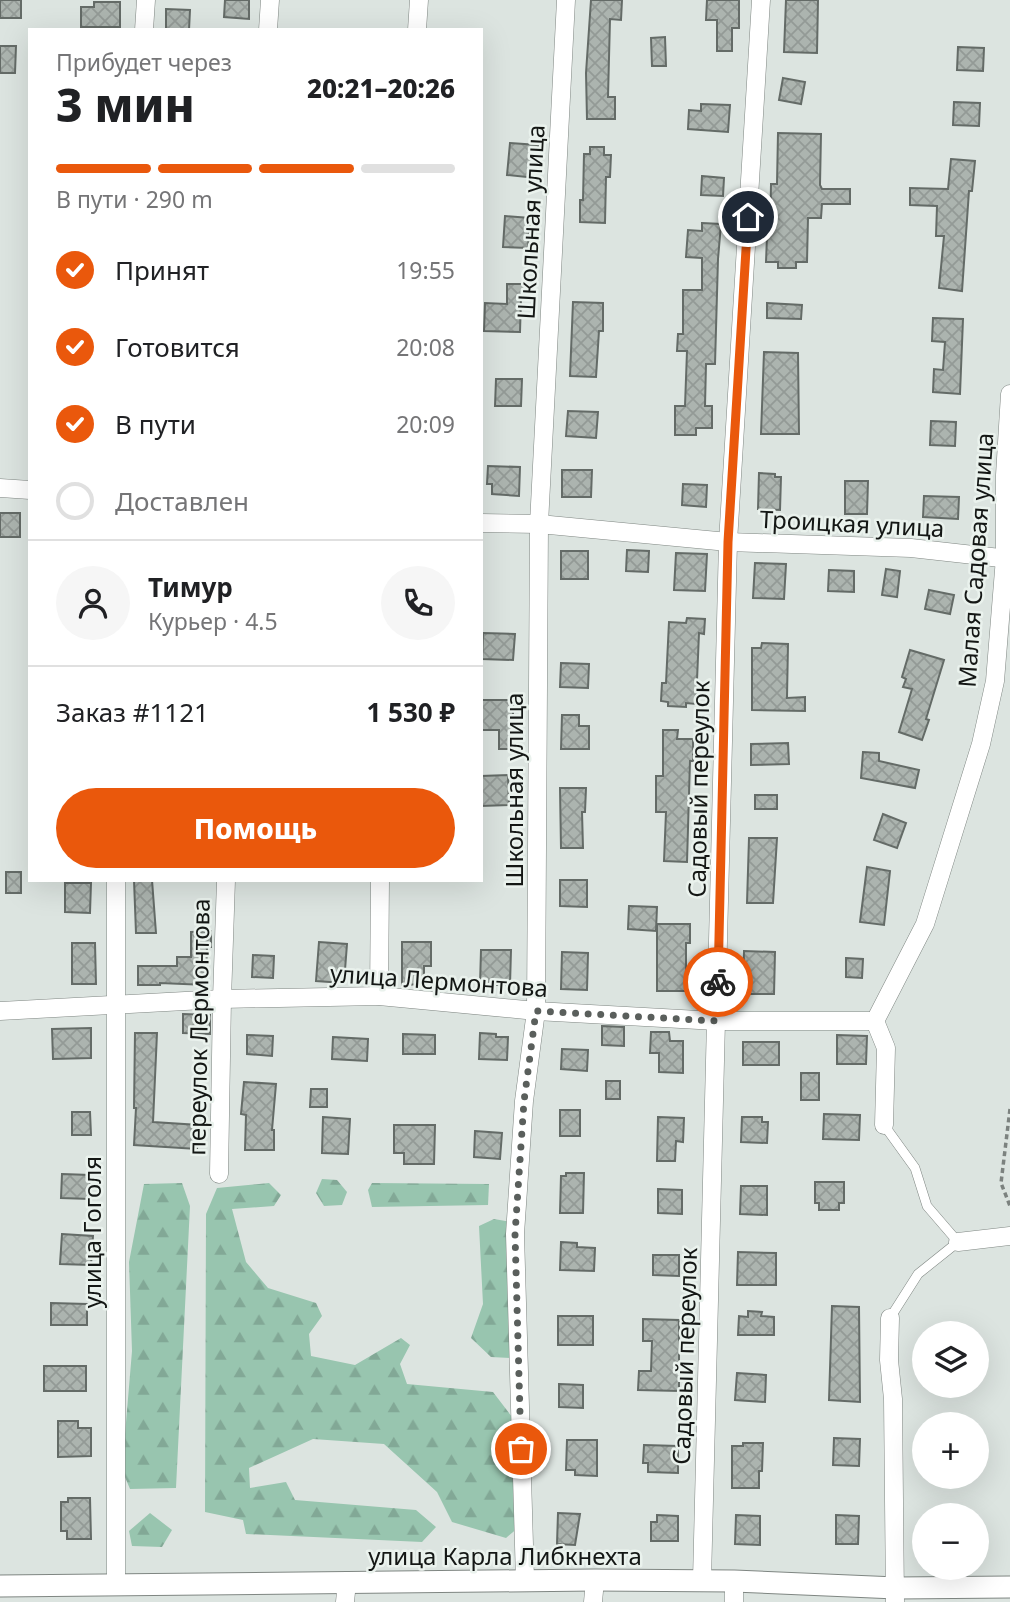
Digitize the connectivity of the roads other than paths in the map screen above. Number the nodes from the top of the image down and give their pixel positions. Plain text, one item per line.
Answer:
1 (146, 0) edge
2 (270, 0) edge
3 (419, 0) edge
4 (566, 0) edge
5 (761, 0) edge
6 (144, 28) edge
7 (268, 28) edge
8 (417, 28) edge
9 (1010, 394) edge
10 (0, 488) edge
11 (28, 491) edge
12 (483, 523) edge
13 (539, 524) junction
14 (728, 542) junction
15 (1007, 559) edge
16 (116, 882) edge
17 (226, 882) edge
18 (380, 882) edge
19 (379, 996) junction
20 (222, 999) junction
21 (116, 1005) junction
22 (0, 1011) edge
23 (536, 1011) junction
24 (717, 1021) junction
25 (876, 1021) junction
26 (884, 1125) joint
27 (219, 1174) dead end
28 (1010, 1236) edge
29 (958, 1242) junction
30 (890, 1318) joint
31 (525, 1580) junction
32 (595, 1580) junction
33 (702, 1580) junction
34 (116, 1585) junction
35 (0, 1586) edge
36 (1010, 1587) edge
37 (734, 1591) edge
38 (346, 1592) edge
39 (144, 1593) edge
40 (896, 1595) edge
41 (593, 1602) edge

1 - 6 street
2 - 7 street
3 - 8 street
4 - 13 street, Школьная улица
5 - 14 street, Садовый переулок
9 - 15 street, Малая Садовая улица
10 - 11 street
12 - 13 street, Троицкая улица
13 - 14 street, Троицкая улица
13 - 23 street, Школьная улица
14 - 15 street, Троицкая улица
14 - 24 street, Садовый переулок
15 - 25 street, Малая Садовая улица
16 - 21 street, улица Гоголя
17 - 20 street, переулок Лермонтова
18 - 19 street
19 - 20 street, улица Лермонтова
19 - 23 street, улица Лермонтова
20 - 21 street, улица Лермонтова
20 - 27 street, переулок Лермонтова
21 - 22 street, улица Лермонтова
21 - 34 street, улица Гоголя
23 - 24 street, улица Лермонтова
23 - 31 street, Школьная улица
24 - 25 street, улица Лермонтова
24 - 33 street, Садовый переулок
25 - 26 street
26 - 29 lane
28 - 29 street
29 - 30 lane
30 - 40 street
31 - 32 street, улица Карла Либкнехта
31 - 38 street, улица Карла Либкнехта
32 - 33 street, улица Карла Либкнехта
32 - 41 street
33 - 37 street, улица Карла Либкнехта
34 - 35 street, улица Карла Либкнехта
34 - 39 street, улица Карла Либкнехта
36 - 40 street, улица Карла Либкнехта
37 - 40 street, улица Карла Либкнехта
38 - 39 street, улица Карла Либкнехта

